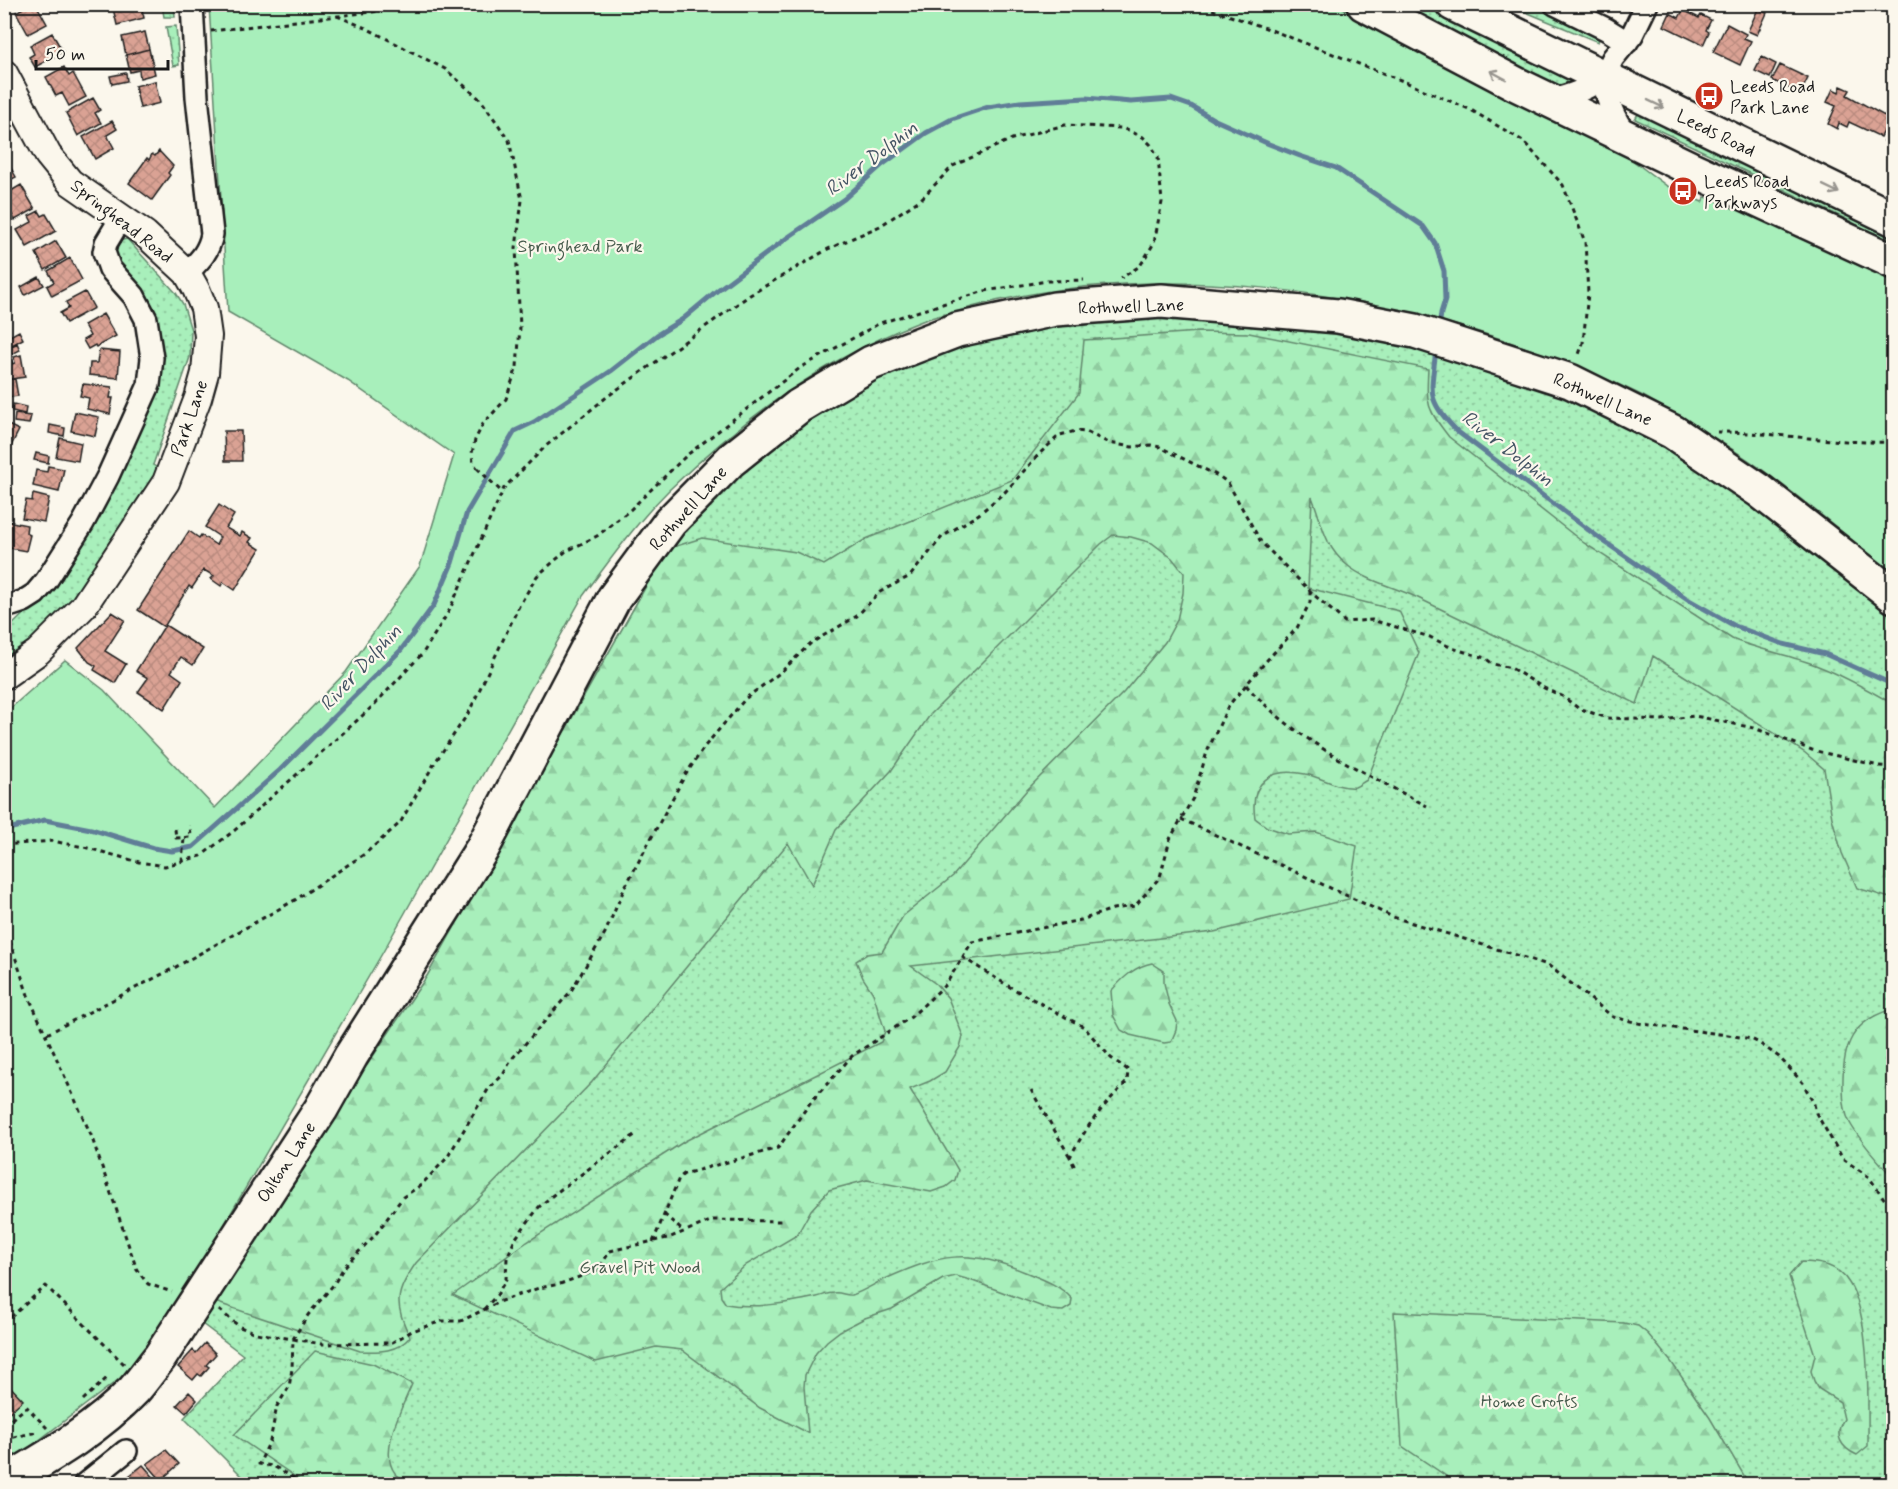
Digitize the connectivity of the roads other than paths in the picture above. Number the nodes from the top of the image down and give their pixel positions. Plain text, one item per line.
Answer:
1 (192, 4) edge
2 (1364, 4) edge
3 (1453, 4) edge
4 (1555, 4) edge
5 (1647, 4) edge
6 (1627, 42) junction
7 (4, 73) edge
8 (1603, 78) junction
9 (1551, 100) junction
10 (1627, 137) junction
11 (121, 218) junction
12 (1893, 219) edge
13 (1893, 262) edge
14 (187, 273) junction
15 (1893, 596) edge
16 (12, 605) dead end
17 (4, 676) edge
18 (512, 791) joint
19 (126, 1451) dead end
20 (4, 1483) edge
21 (85, 1485) edge

1 - 14 street
9 -> 2 main road
3 - 8 main road, Leeds Road
4 - 6 street
5 - 6 street
6 - 8 street
7 - 11 street, Springhead Road
8 - 9 street
8 - 10 street
8 -> 12 main road, Leeds Road
9 - 10 main road
10 - 13 main road
11 - 14 street, Springhead Road
11 - 16 street
14 - 17 street, Park Lane
15 - 18 main road, Rothwell Lane
18 - 20 main road, Oulton Lane
19 - 21 street

